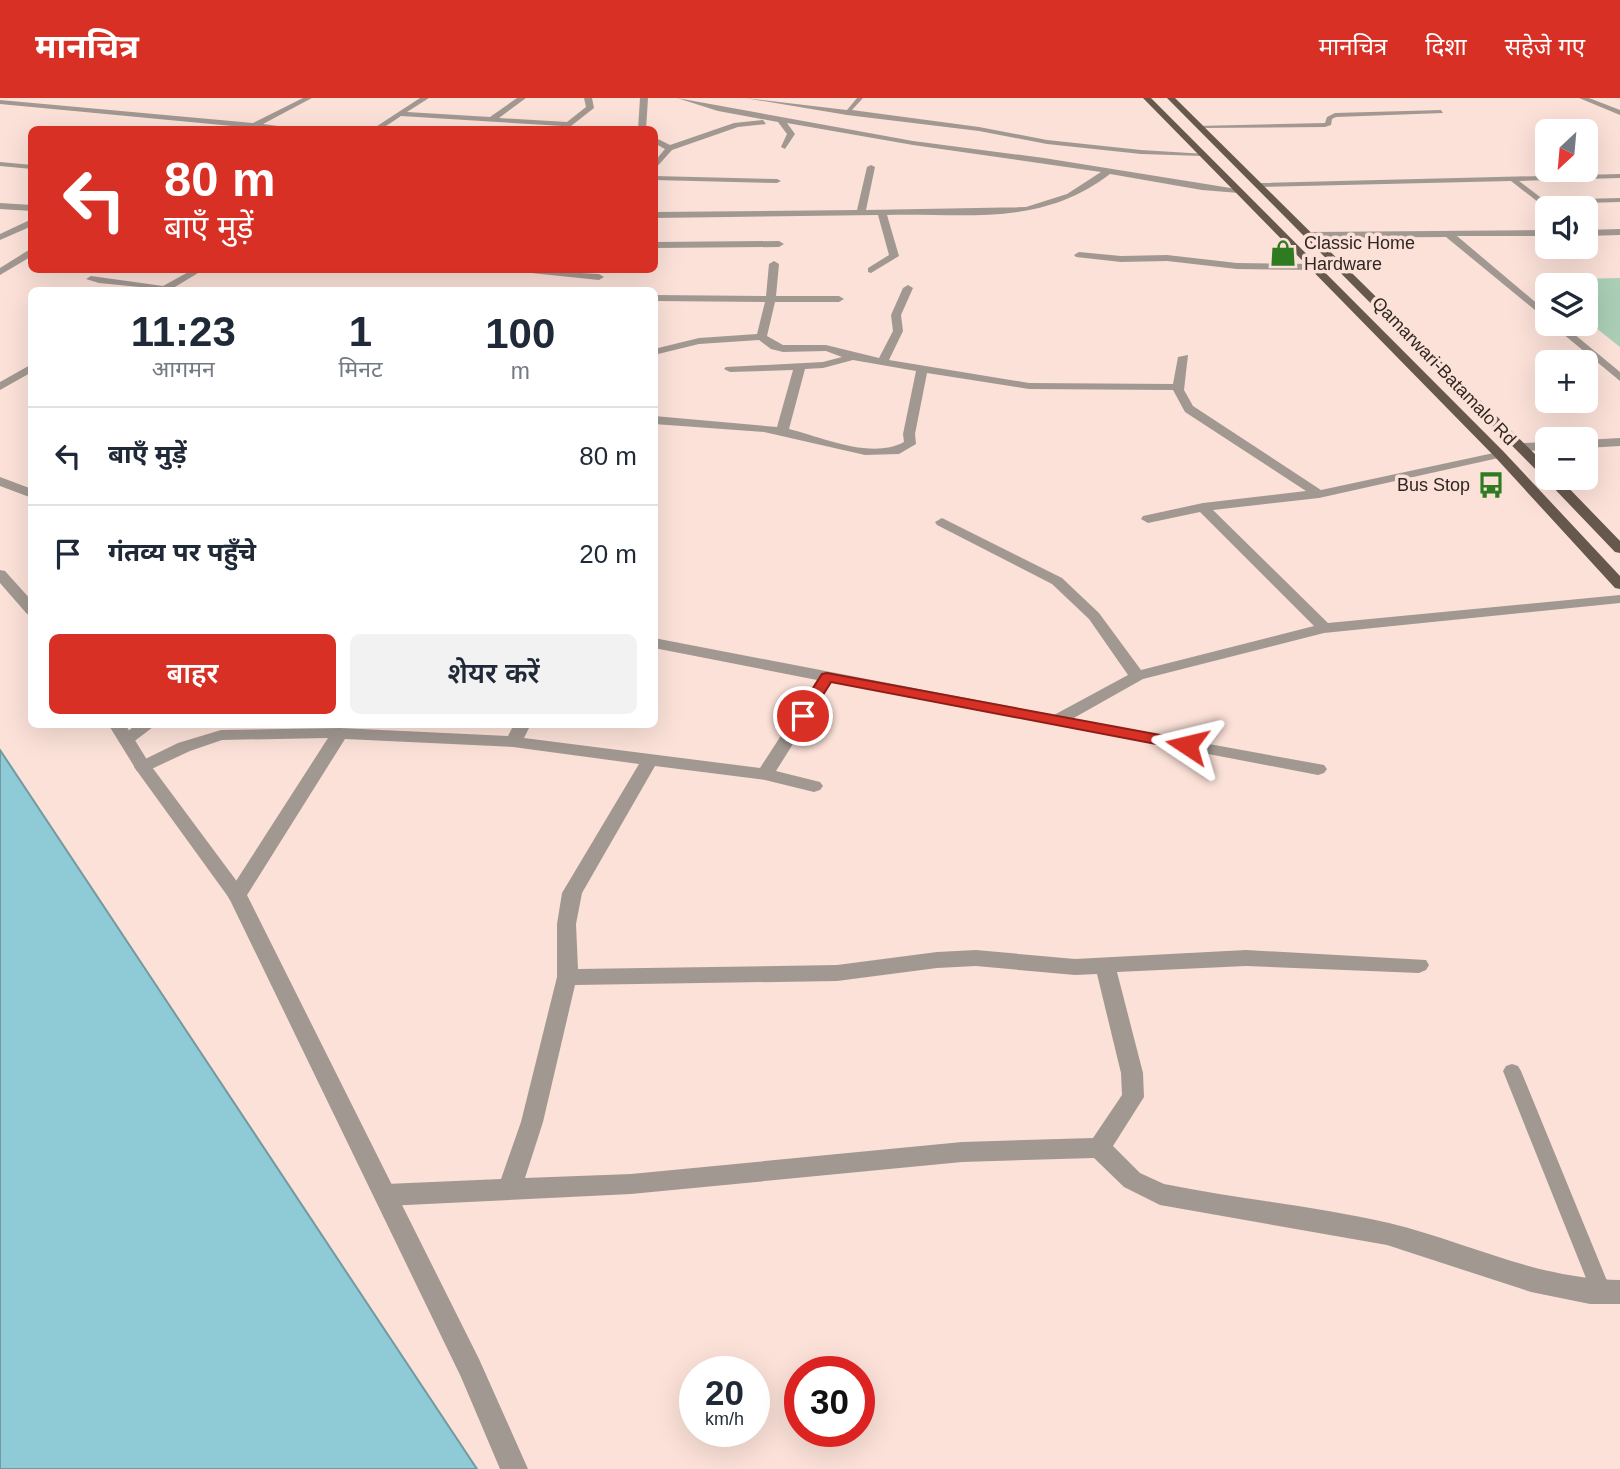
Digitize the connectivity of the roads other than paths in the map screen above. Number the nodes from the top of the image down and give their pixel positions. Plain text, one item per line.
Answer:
1 (308, 98) edge
2 (425, 98) edge
3 (522, 98) edge
4 (589, 98) edge
5 (643, 98) edge
6 (681, 98) edge
7 (748, 98) edge
8 (860, 98) edge
9 (1147, 98) edge
10 (1171, 98) edge
11 (1583, 98) edge
12 (0, 102) edge
13 (1441, 112) dead end
14 (847, 113) junction
15 (1620, 113) edge
16 (400, 114) junction
17 (491, 120) junction
18 (783, 121) junction
19 (386, 122) junction
20 (569, 124) junction
21 (255, 125) junction
22 (265, 126) edge
23 (380, 126) edge
24 (440, 126) edge
25 (566, 126) edge
26 (642, 126) edge
27 (1199, 126) junction
28 (658, 142) edge
29 (785, 147) dead end
30 (668, 148) junction
31 (1203, 154) junction
32 (658, 162) edge
33 (0, 164) edge
34 (28, 167) edge
35 (871, 167) dead end
36 (1108, 170) junction
37 (1620, 176) edge
38 (658, 178) edge
39 (1513, 179) junction
40 (777, 181) dead end
41 (1260, 185) junction
42 (1239, 190) junction
43 (1535, 196) edge
44 (1598, 201) edge
45 (1620, 201) edge
46 (0, 206) edge
47 (28, 208) edge
48 (861, 212) junction
49 (882, 212) junction
50 (658, 215) edge
51 (28, 224) edge
52 (12, 231) junction
53 (1620, 232) edge
54 (28, 233) edge
55 (1535, 233) edge
56 (1598, 233) edge
57 (1448, 234) junction
58 (1309, 235) junction
59 (0, 237) edge
60 (779, 244) dead end
61 (658, 245) edge
62 (28, 254) edge
63 (1079, 255) dead end
64 (774, 264) dead end
65 (1317, 267) junction
66 (871, 270) dead end
67 (0, 272) edge
68 (193, 273) edge
69 (602, 273) edge
70 (91, 279) dead end
71 (144, 287) edge
72 (169, 287) edge
73 (588, 287) edge
74 (908, 288) dead end
75 (658, 298) edge
76 (771, 299) junction
77 (839, 299) dead end
78 (1535, 307) edge
79 (1570, 336) edge
80 (762, 337) junction
81 (658, 351) edge
82 (853, 357) junction
83 (1184, 357) dead end
84 (883, 361) junction
85 (800, 366) junction
86 (730, 369) dead end
87 (922, 369) junction
88 (28, 370) edge
89 (1620, 378) edge
90 (0, 387) edge
91 (1177, 387) junction
92 (658, 420) edge
93 (782, 431) junction
94 (1620, 442) edge
95 (1598, 443) edge
96 (1535, 446) edge
97 (1522, 447) junction
98 (1499, 454) junction
99 (1535, 461) edge
100 (0, 481) edge
101 (1563, 490) edge
102 (28, 492) edge
103 (1319, 494) junction
104 (1203, 507) junction
105 (1149, 519) dead end
106 (942, 522) dead end
107 (1620, 549) edge
108 (0, 574) edge
109 (1620, 585) edge
110 (1620, 599) edge
111 (28, 606) edge
112 (1324, 628) junction
113 (658, 644) edge
114 (1137, 676) junction
115 (827, 677) junction
116 (1056, 721) junction
117 (521, 728) edge
118 (393, 730) edge
119 (121, 732) edge
120 (340, 733) junction
121 (513, 742) junction
122 (650, 760) junction
123 (143, 767) junction
124 (1318, 769) dead end
125 (765, 774) junction
126 (814, 786) dead end
127 (237, 895) junction
128 (1105, 965) junction
129 (1419, 965) dead end
130 (567, 977) junction
131 (1512, 1071) dead end
132 (1099, 1148) junction
133 (509, 1191) junction
134 (386, 1195) junction
135 (1611, 1293) edge
136 (514, 1469) edge

1 - 21 street
2 - 16 street
3 - 17 street
4 - 20 street
5 - 26 street
6 - 18 street
7 - 14 lane
8 - 14 lane
9 - 31 main road, Qamarwari-Batamalo Rd
10 - 27 main road, Qamarwari-Batamalo Rd
11 - 15 street
12 - 21 street
13 - 27 lane
14 - 31 lane
16 - 17 street
16 - 19 street
17 - 20 street
18 - 29 street
18 - 30 street
18 - 36 street
19 - 23 street
19 - 24 street
20 - 25 street
21 - 22 street
27 - 41 main road, Qamarwari-Batamalo Rd
28 - 30 street
30 - 32 street
31 - 42 main road, Qamarwari-Batamalo Rd
33 - 34 street
35 - 48 street
36 - 42 street
36 - 49 street
37 - 39 lane
38 - 40 street
39 - 41 lane
39 - 43 lane
41 - 58 main road, Qamarwari-Batamalo Rd
42 - 65 main road, Qamarwari-Batamalo Rd
44 - 45 lane
46 - 47 street
48 - 49 street
48 - 50 street
49 - 66 street
51 - 52 street
52 - 54 street
52 - 59 street
53 - 56 street
55 - 57 street
57 - 58 street
57 - 78 street
58 - 97 main road, Qamarwari-Batamalo Rd
60 - 61 street
62 - 67 street
63 - 65 street
64 - 76 street
65 - 98 main road, Qamarwari-Batamalo Rd
68 - 72 street
69 - 73 street
70 - 71 street
74 - 84 street
75 - 76 street
76 - 77 street
76 - 80 street
79 - 89 street
80 - 81 street
80 - 82 street
82 - 84 street
82 - 85 street
83 - 91 street
84 - 87 street
85 - 86 street
85 - 93 street
87 - 91 street
87 - 93 street
88 - 90 street
91 - 103 street
92 - 93 street
94 - 95 street
96 - 97 street
97 - 99 main road, Qamarwari-Batamalo Rd
98 - 103 street
98 - 109 main road, Qamarwari-Batamalo Rd
100 - 102 street
101 - 107 main road
103 - 104 street
104 - 105 street
104 - 112 street
106 - 114 street
108 - 111 street
110 - 112 street
112 - 114 street
113 - 115 street
114 - 116 street
115 - 116 street
115 - 125 street
116 - 124 street
117 - 121 street
118 - 120 street
118 - 121 street
119 - 123 street
120 - 123 street
120 - 127 street
121 - 122 street
122 - 125 street
122 - 130 street
123 - 127 street
125 - 126 street
127 - 134 street
128 - 129 street
128 - 130 street
128 - 132 street
130 - 133 street
131 - 135 lane
132 - 133 street
132 - 135 street
133 - 134 street
134 - 136 street

